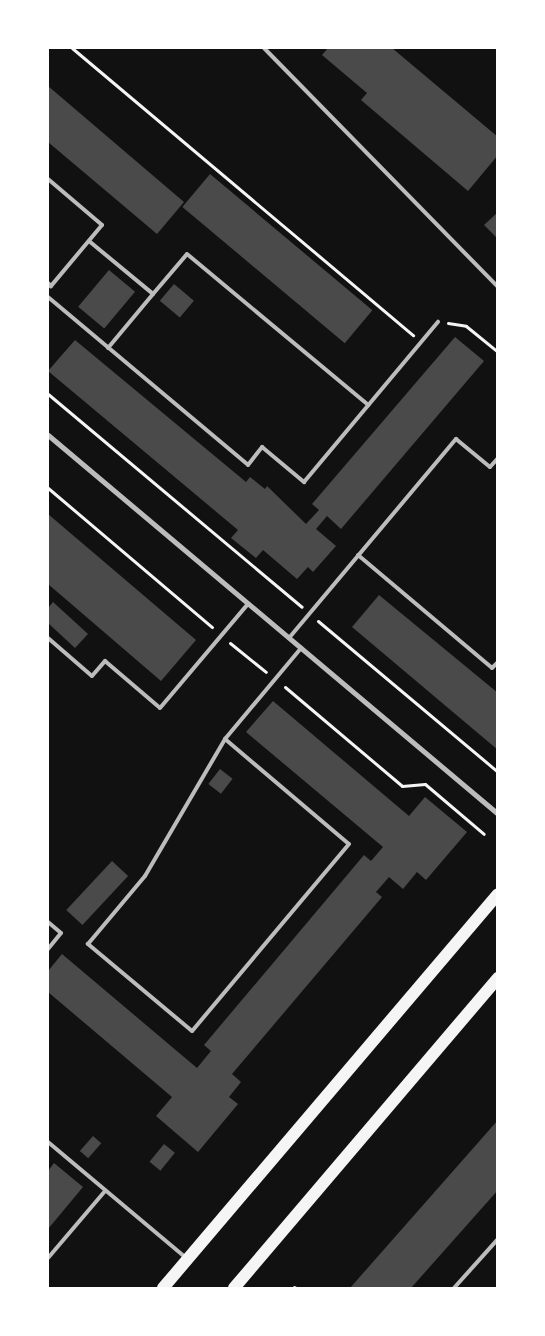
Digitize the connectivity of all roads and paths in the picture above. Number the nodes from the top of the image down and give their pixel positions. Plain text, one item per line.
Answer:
1 (72, 48) edge
2 (264, 48) edge
3 (48, 179) edge
4 (89, 241) junction
5 (49, 284) edge
6 (498, 287) edge
7 (48, 290) edge
8 (153, 294) junction
9 (48, 297) edge
10 (438, 322) joint
11 (421, 342) junction
12 (108, 348) junction
13 (498, 352) edge
14 (48, 394) edge
15 (368, 405) junction
16 (48, 435) edge
17 (498, 458) edge
18 (48, 488) edge
19 (358, 555) junction
20 (248, 604) junction
21 (308, 613) junction
22 (222, 635) junction
23 (48, 638) edge
24 (289, 638) junction
25 (301, 648) junction
26 (498, 662) edge
27 (275, 679) junction
28 (225, 738) junction
29 (498, 772) edge
30 (498, 814) edge
31 (484, 834) dead end
32 (498, 894) edge
33 (48, 922) edge
34 (48, 949) edge
35 (498, 978) edge
36 (48, 1142) edge
37 (105, 1191) junction
38 (498, 1239) edge
39 (48, 1258) edge
40 (188, 1260) junction
41 (163, 1288) edge
42 (234, 1288) edge
43 (454, 1288) edge

1 - 11 path
2 - 6 lane
3 - 4 lane
4 - 5 lane
4 - 8 lane
5 - 7 lane
8 - 12 lane
8 - 15 lane
9 - 12 lane
10 - 11 lane
10 - 13 path
11 - 15 lane
12 - 15 lane
14 - 21 path
16 - 20 street
17 - 19 lane
18 - 22 path
19 - 21 lane
19 - 26 lane
20 - 22 lane
20 - 24 street
21 - 24 lane
21 - 29 path
22 - 23 lane
22 - 27 path
24 - 25 street
25 - 27 lane
25 - 30 street
27 - 28 lane
27 - 31 path
28 - 28 lane
32 - 40 main road
33 - 34 lane
35 - 42 main road
36 - 37 lane
37 - 39 lane
37 - 40 lane
38 - 43 lane
40 - 41 main road

